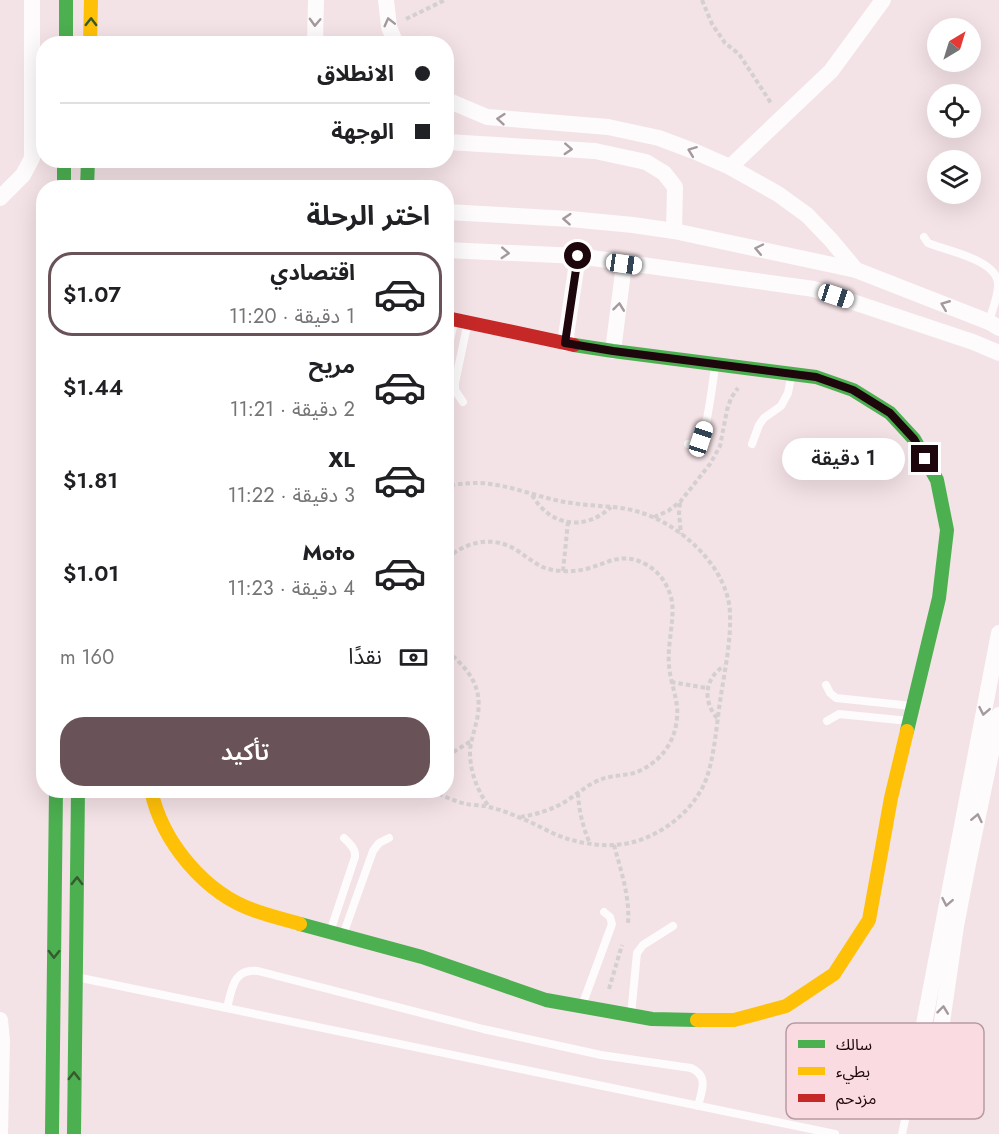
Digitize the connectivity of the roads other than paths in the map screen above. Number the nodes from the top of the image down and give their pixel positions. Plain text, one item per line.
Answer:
1 (32, 0) edge
2 (66, 0) edge
3 (91, 0) edge
4 (316, 0) edge
5 (386, 0) edge
6 (883, 0) edge
7 (66, 36) edge
8 (90, 36) edge
9 (315, 36) edge
10 (393, 36) edge
11 (454, 103) edge
12 (454, 142) edge
13 (730, 167) junction
14 (0, 198) edge
15 (454, 212) edge
16 (674, 231) junction
17 (924, 237) dead end
18 (454, 250) edge
19 (578, 256) junction
20 (624, 264) junction
21 (856, 270) junction
22 (457, 320) edge
23 (994, 325) edge
24 (565, 343) junction
25 (613, 351) junction
26 (999, 353) edge
27 (716, 364) junction
28 (792, 374) junction
29 (463, 402) dead end
30 (688, 444) dead end
31 (752, 444) dead end
32 (999, 633) edge
33 (826, 685) dead end
34 (913, 706) junction
35 (999, 715) edge
36 (827, 721) dead end
37 (909, 721) junction
38 (56, 798) edge
39 (78, 798) edge
40 (153, 798) edge
41 (344, 838) dead end
42 (389, 838) dead end
43 (604, 912) dead end
44 (673, 926) dead end
45 (336, 934) junction
46 (75, 977) junction
47 (582, 1006) junction
48 (227, 1008) junction
49 (631, 1015) junction
50 (0, 1020) edge
51 (924, 1023) edge
52 (942, 1023) edge
53 (698, 1106) junction
54 (905, 1119) edge
55 (0, 1134) edge
56 (52, 1134) edge
57 (74, 1134) edge
58 (833, 1134) edge
59 (902, 1134) edge

1 - 14 street
2 - 7 street
8 -> 3 street
4 -> 9 street
10 -> 5 street
6 - 13 street
13 -> 11 street
12 -> 16 street
13 - 21 street
16 -> 15 street
21 -> 16 street
17 - 23 lane
18 -> 19 street
19 - 20 street
19 - 24 street
25 -> 20 street
20 - 26 street
23 -> 21 street
22 - 24 street
22 - 29 lane
24 - 25 street
25 - 27 street
27 - 28 street
27 - 30 lane
28 - 31 lane
28 - 34 street
32 -> 51 street
33 - 34 lane
34 - 37 street
52 -> 35 street
36 - 37 lane
37 - 49 street
38 -> 56 street
46 -> 39 street
40 - 45 street
41 - 45 lane
42 - 45 lane
43 - 47 lane
44 - 49 lane
45 - 47 street
46 - 48 lane
57 -> 46 street
47 - 49 street
48 - 53 lane
48 - 53 lane
50 - 55 street
53 - 58 lane
54 - 59 lane

